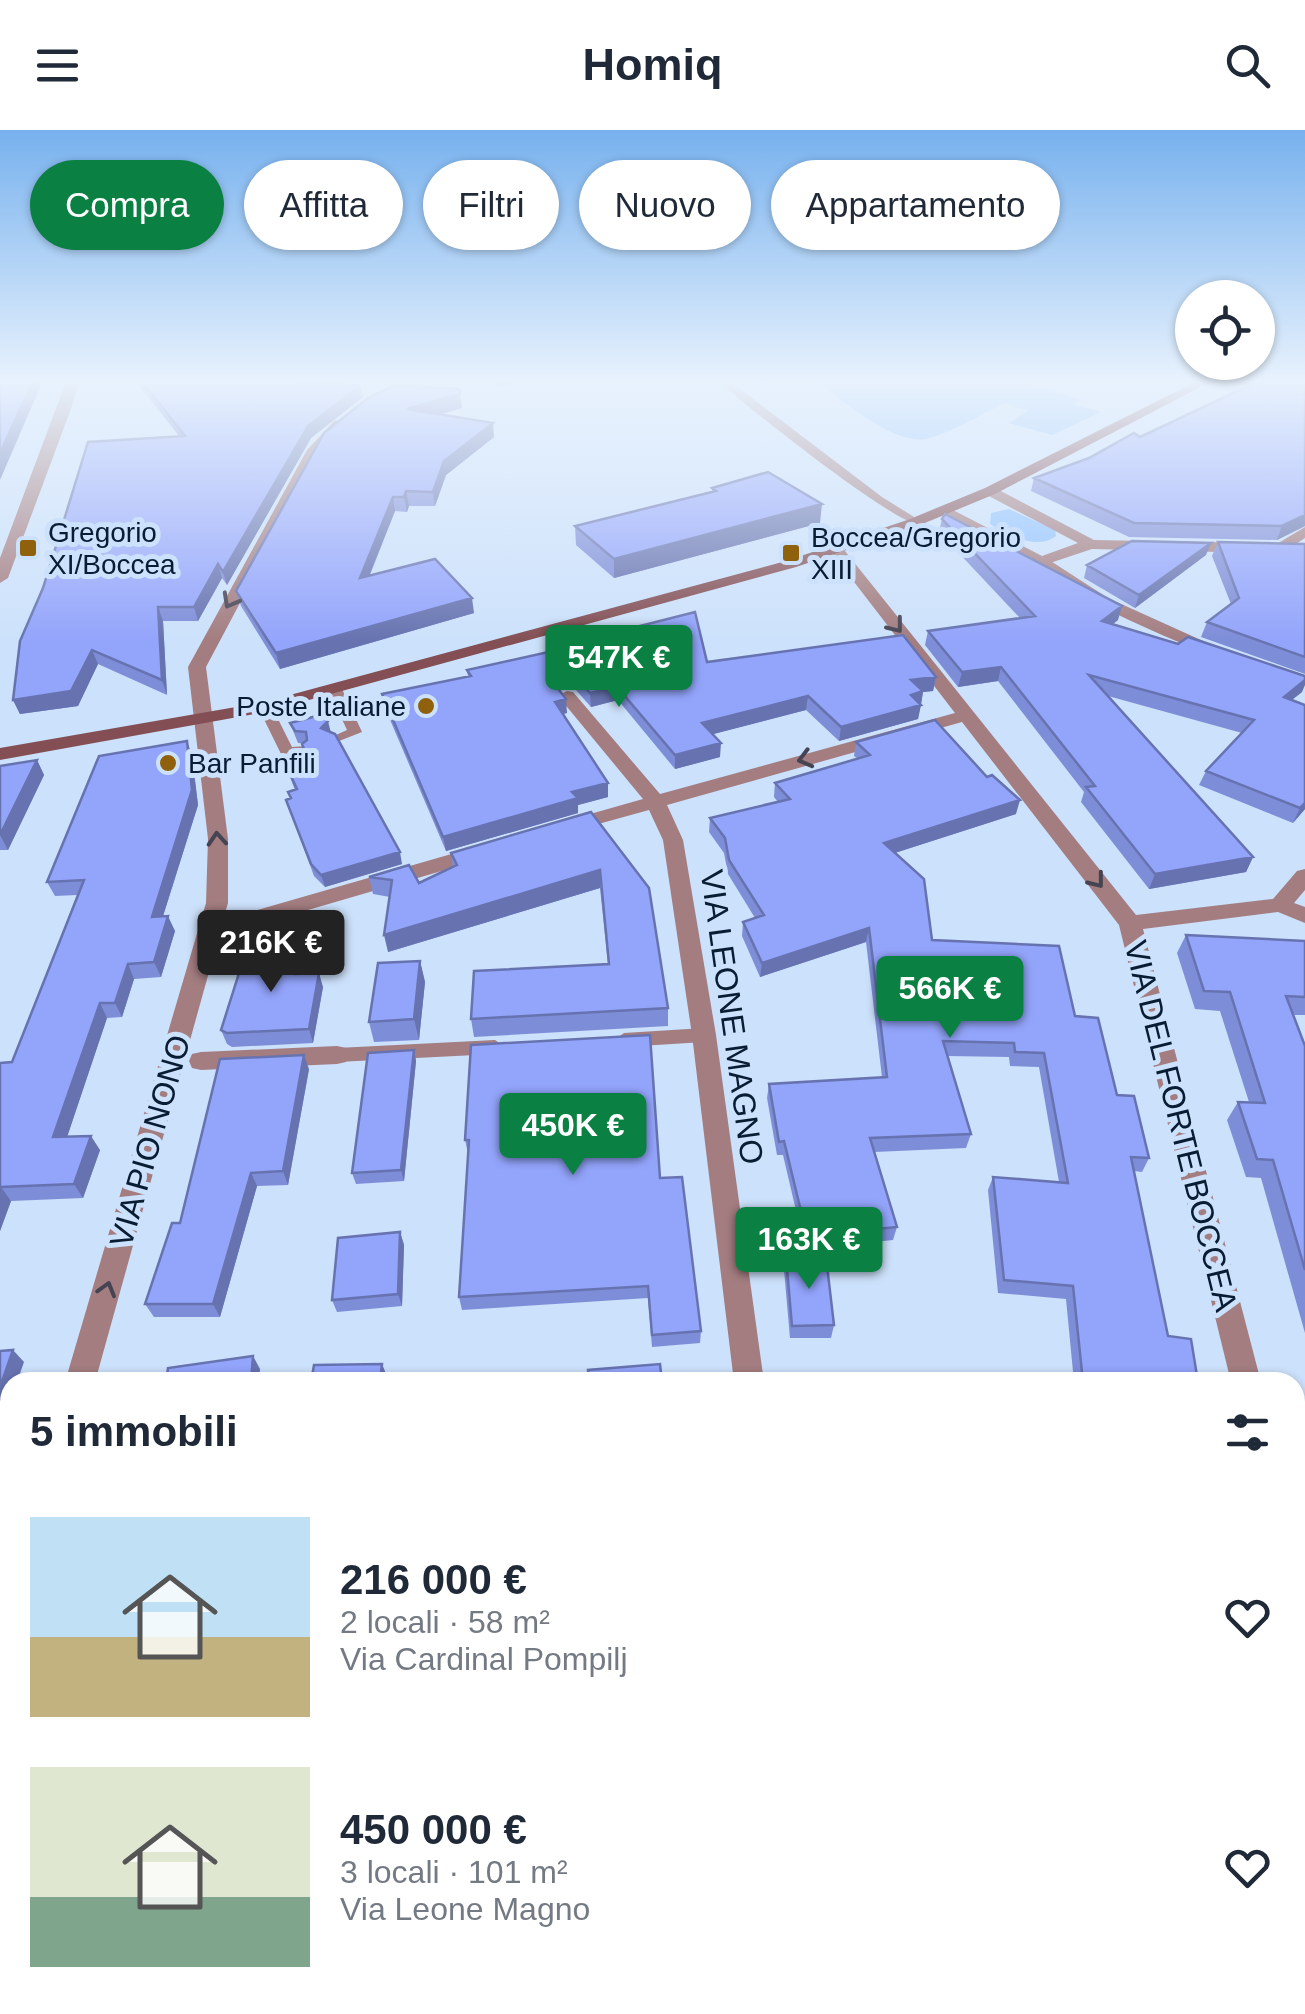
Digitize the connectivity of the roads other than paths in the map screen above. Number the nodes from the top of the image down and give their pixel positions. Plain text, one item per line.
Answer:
1 (43, 467) edge
2 (305, 467) edge
3 (836, 467) edge
4 (1037, 467) edge
5 (990, 491) junction
6 (944, 511) junction
7 (915, 522) junction
8 (1305, 532) edge
9 (1091, 544) junction
10 (1280, 548) junction
11 (1305, 548) edge
12 (836, 549) junction
13 (1042, 560) junction
14 (0, 578) edge
15 (1236, 659) edge
16 (335, 689) junction
17 (568, 696) edge
18 (265, 707) junction
19 (967, 715) junction
20 (204, 720) junction
21 (334, 739) edge
22 (301, 749) edge
23 (0, 754) edge
24 (654, 801) junction
25 (541, 834) edge
26 (503, 846) edge
27 (1305, 876) edge
28 (1280, 905) junction
29 (1305, 916) edge
30 (1130, 924) junction
31 (210, 931) junction
32 (704, 1035) junction
33 (607, 1040) edge
34 (511, 1046) edge
35 (337, 1056) joint
36 (201, 1061) dead end
37 (83, 1372) edge
38 (747, 1372) edge
39 (1243, 1372) edge

1 - 14 street
2 -> 20 street, VIA PIO NONO
3 - 7 lane
4 - 5 main road
5 - 6 main road
5 - 9 street
6 - 7 main road
6 - 13 street
7 - 12 main road
8 - 10 street
9 - 10 street
9 - 13 street
10 - 11 street
12 - 16 main road
12 -> 19 street, VIA DEL FORTE BOCCEA
13 - 15 street
16 - 18 main road
16 - 21 lane
17 - 24 street, VIA LEONE MAGNO
18 - 20 main road
18 - 22 lane
19 -> 24 street
19 -> 30 street, VIA DEL FORTE BOCCEA
20 - 23 main road
31 -> 20 street, VIA PIO NONO
24 - 25 street
24 - 32 street, VIA LEONE MAGNO
26 - 31 street
27 - 28 street
28 - 29 street
28 - 30 street
30 - 39 street, VIA DEL FORTE BOCCEA
37 -> 31 street, VIA PIO NONO
32 - 33 lane
32 - 38 street, VIA LEONE MAGNO
34 - 35 lane
35 - 36 street

